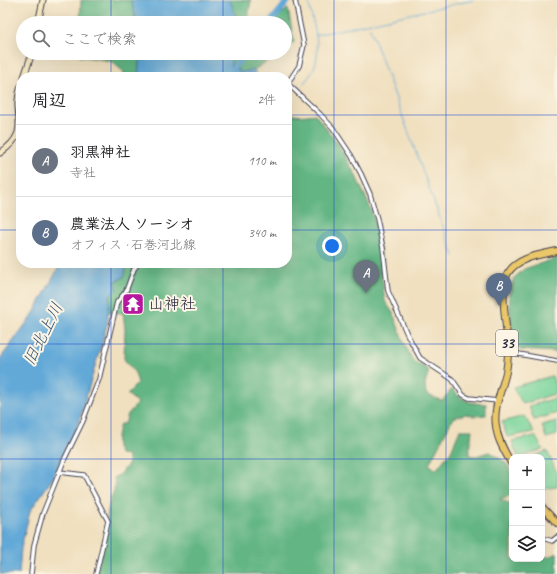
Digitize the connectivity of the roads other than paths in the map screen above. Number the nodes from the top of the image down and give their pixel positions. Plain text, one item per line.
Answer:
1 (43, 0) edge
2 (295, 0) edge
3 (40, 16) edge
4 (30, 60) edge
5 (26, 72) edge
6 (292, 76) edge
7 (292, 89) edge
8 (16, 139) edge
9 (0, 153) edge
10 (557, 251) edge
11 (135, 268) edge
12 (508, 352) junction
13 (557, 361) edge
14 (498, 401) junction
15 (509, 458) edge
16 (59, 472) junction
17 (545, 510) edge
18 (557, 523) edge
19 (557, 537) edge
20 (546, 538) dead end
21 (31, 574) edge
22 (96, 574) edge

1 - 3 street
2 - 6 street
4 - 5 street
7 - 14 street
8 - 9 street
10 - 12 main road, 33
11 - 16 street
12 - 13 street
12 - 14 main road, 33
14 - 15 main road, 33
16 - 21 street
16 - 22 street
17 - 18 main road
19 - 20 street

